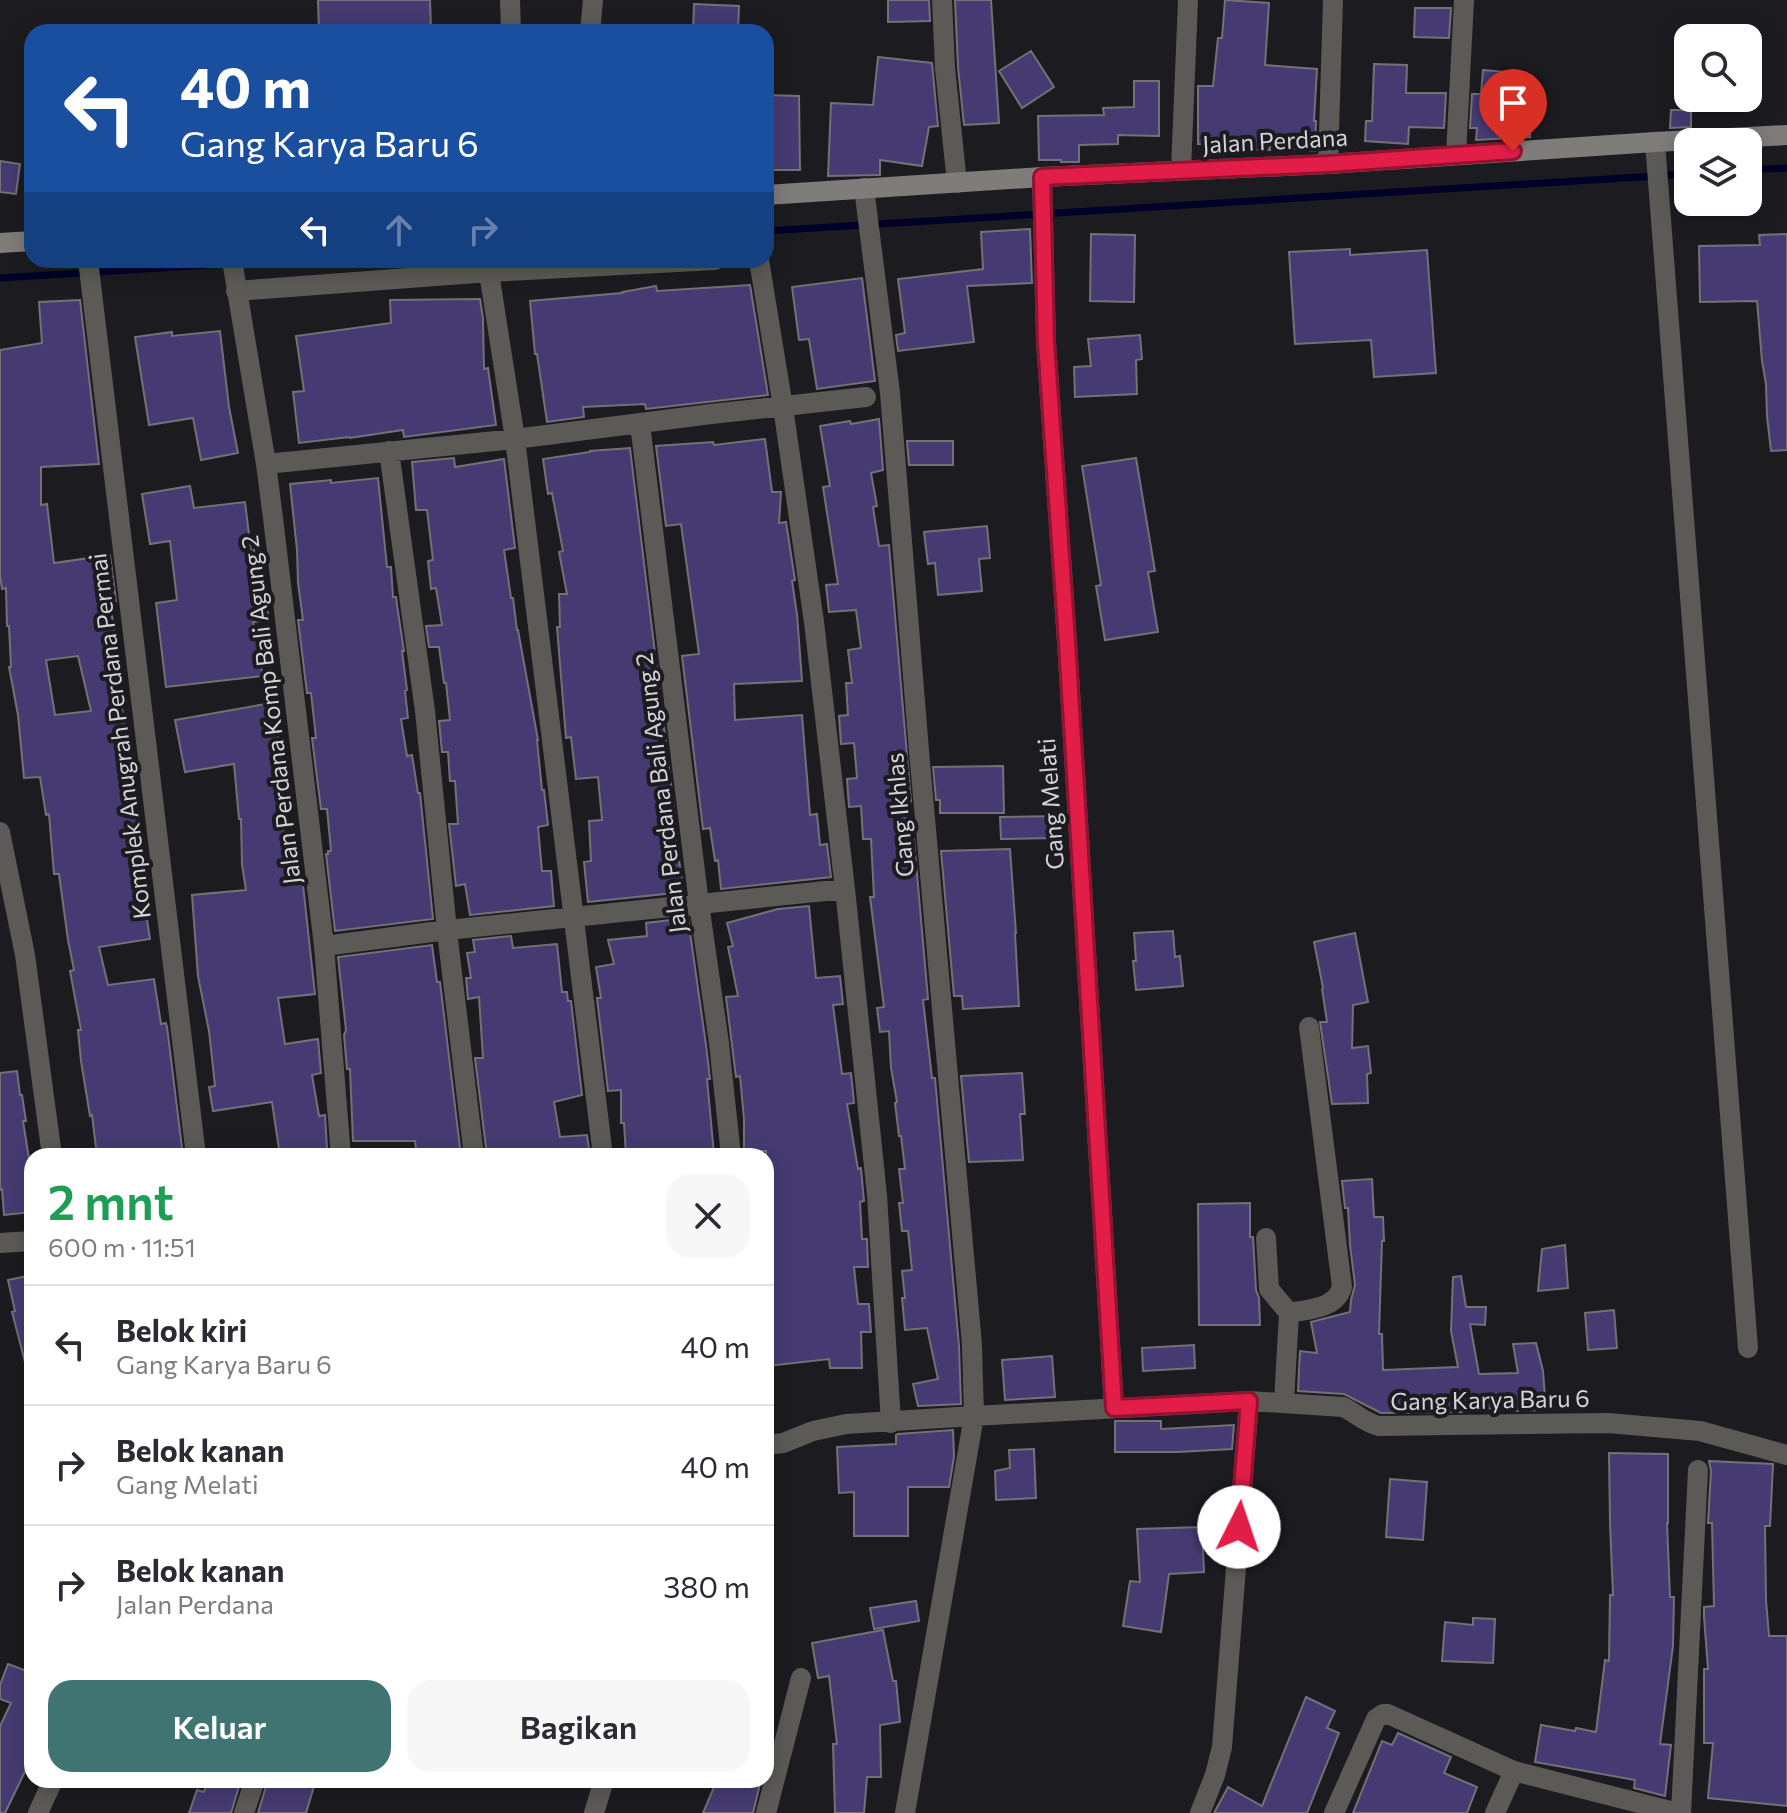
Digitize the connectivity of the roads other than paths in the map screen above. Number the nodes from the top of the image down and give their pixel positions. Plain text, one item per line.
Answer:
1 (510, 0) edge
2 (593, 0) edge
3 (942, 0) edge
4 (1188, 0) edge
5 (1333, 0) edge
6 (1464, 0) edge
7 (511, 24) edge
8 (591, 24) edge
9 (1787, 135) edge
10 (1656, 150) junction
11 (1456, 155) junction
12 (1328, 164) junction
13 (1181, 170) junction
14 (957, 183) junction
15 (1043, 187) junction
16 (864, 188) junction
17 (774, 194) edge
18 (24, 242) edge
19 (0, 243) edge
20 (89, 268) edge
21 (233, 268) edge
22 (464, 268) edge
23 (488, 268) edge
24 (760, 268) edge
25 (236, 287) junction
26 (866, 397) dead end
27 (783, 407) junction
28 (640, 424) junction
29 (515, 439) junction
30 (389, 451) junction
31 (266, 464) junction
32 (0, 832) edge
33 (845, 889) junction
34 (699, 904) junction
35 (573, 917) junction
36 (447, 930) junction
37 (324, 946) junction
38 (1309, 1027) dead end
39 (51, 1148) edge
40 (195, 1148) edge
41 (340, 1148) edge
42 (473, 1148) edge
43 (602, 1148) edge
44 (730, 1148) edge
45 (1266, 1238) dead end
46 (24, 1242) edge
47 (0, 1243) edge
48 (1289, 1313) junction
49 (1748, 1348) dead end
50 (1249, 1401) junction
51 (1284, 1403) junction
52 (1114, 1408) junction
53 (974, 1416) junction
54 (891, 1418) junction
55 (774, 1444) edge
56 (1787, 1455) edge
57 (1698, 1470) dead end
58 (801, 1678) dead end
59 (1514, 1771) junction
60 (774, 1782) edge
61 (49, 1788) edge
62 (252, 1788) edge
63 (602, 1788) edge
64 (772, 1788) edge
65 (38, 1813) edge
66 (244, 1813) edge
67 (594, 1813) edge
68 (766, 1813) edge
69 (905, 1813) edge
70 (1200, 1813) edge
71 (1334, 1813) edge
72 (1495, 1813) edge
73 (1679, 1813) edge

1 - 7 street
2 - 8 street
3 - 14 street
4 - 13 street
5 - 12 street
6 - 11 street
9 - 10 street, Jalan Perdana
10 - 11 street, Jalan Perdana
10 - 49 street
11 - 12 street, Jalan Perdana
12 - 13 street, Jalan Perdana
13 - 15 street, Jalan Perdana
14 - 15 street, Jalan Perdana
14 - 16 street, Jalan Perdana
15 - 52 street, Gang Melati
16 - 17 street, Jalan Perdana
16 - 53 street, Gang Ikhlas
18 - 19 street
20 - 40 street, Komplek Anugrah Perdana Permai
21 - 25 street, Jalan Perdana Komp Bali Agung 2
22 - 25 street
23 - 29 street
24 - 27 street
25 - 31 street, Jalan Perdana Komp Bali Agung 2
26 - 27 street
27 - 28 street
27 - 33 street
28 - 29 street
28 - 34 street, Jalan Perdana Bali Agung 2
29 - 30 street
29 - 35 street
30 - 31 street
30 - 36 street
31 - 37 street, Jalan Perdana Komp Bali Agung 2
32 - 39 street
33 - 34 street
33 - 54 street
34 - 35 street
34 - 44 street, Jalan Perdana Bali Agung 2
35 - 36 street
35 - 43 street
36 - 37 street
36 - 42 street
37 - 41 street, Jalan Perdana Komp Bali Agung 2
38 - 48 street
45 - 48 street
46 - 47 street
48 - 51 street
50 - 51 street, Gang Karya Baru 6
50 - 52 street, Gang Karya Baru 6
50 - 70 street
51 - 56 street, Gang Karya Baru 6
52 - 53 street, Gang Karya Baru 6
53 - 54 street, Gang Karya Baru 6
53 - 69 street
54 - 55 street, Gang Karya Baru 6
57 - 73 street
58 - 60 street
59 - 71 street
59 - 72 street
59 - 73 street
61 - 65 street
62 - 66 street
63 - 67 street
64 - 68 street

